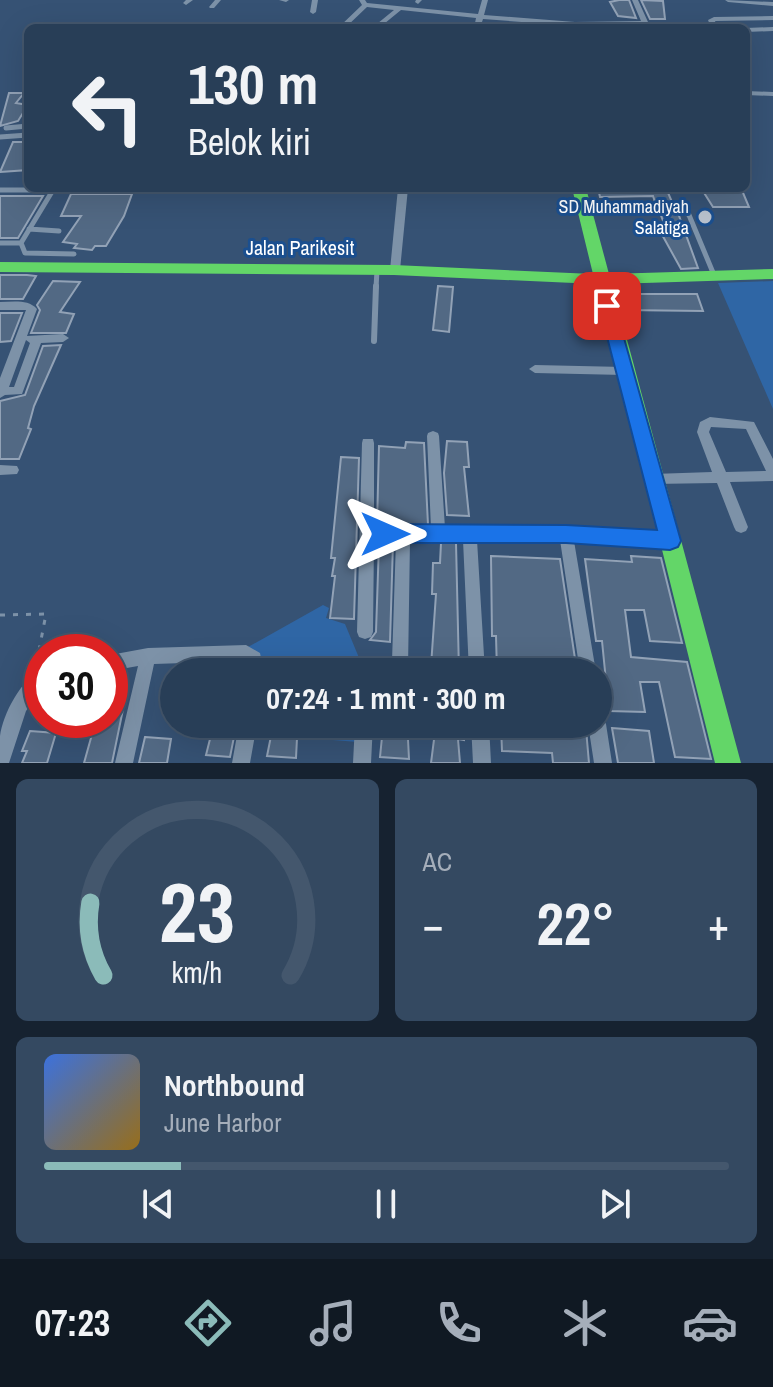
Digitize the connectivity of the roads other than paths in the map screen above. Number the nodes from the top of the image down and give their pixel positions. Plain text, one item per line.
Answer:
1 (315, 0) edge
2 (485, 0) edge
3 (635, 0) edge
4 (728, 0) edge
5 (364, 2) edge
6 (769, 3) edge
7 (398, 10) junction
8 (313, 12) dead end
9 (423, 12) junction
10 (479, 16) junction
11 (772, 18) edge
12 (415, 19) dead end
13 (345, 24) edge
14 (380, 24) edge
15 (478, 24) edge
16 (529, 24) edge
17 (645, 24) edge
18 (712, 24) edge
19 (773, 29) edge
20 (750, 30) edge
21 (750, 92) edge
22 (773, 94) edge
23 (24, 127) edge
24 (6, 128) dead end
25 (0, 137) edge
26 (24, 137) edge
27 (0, 190) edge
28 (24, 190) edge
29 (402, 192) edge
30 (580, 192) edge
31 (51, 193) joint
32 (61, 200) dead end
33 (582, 208) junction
34 (29, 229) junction
35 (59, 231) dead end
36 (0, 243) edge
37 (21, 243) junction
38 (74, 254) dead end
39 (0, 267) edge
40 (386, 270) junction
41 (773, 274) edge
42 (714, 275) junction
43 (600, 279) junction
44 (0, 306) edge
45 (63, 338) dead end
46 (20, 339) junction
47 (37, 339) junction
48 (374, 341) dead end
49 (535, 369) dead end
50 (624, 371) junction
51 (0, 392) edge
52 (433, 436) dead end
53 (368, 443) dead end
54 (773, 474) edge
55 (722, 477) junction
56 (653, 479) junction
57 (741, 527) dead end
58 (366, 534) junction
59 (403, 534) junction
60 (438, 534) junction
61 (470, 534) junction
62 (566, 534) junction
63 (670, 541) junction
64 (365, 632) dead end
65 (148, 656) junction
66 (254, 658) edge
67 (400, 658) edge
68 (476, 658) edge
69 (586, 658) edge
70 (128, 660) edge
71 (24, 699) edge
72 (7, 721) edge
73 (245, 738) edge
74 (363, 738) edge
75 (481, 738) edge
76 (599, 738) edge
77 (0, 763) edge
78 (124, 763) edge
79 (241, 763) edge
80 (362, 763) edge
81 (482, 763) edge
82 (603, 763) edge
83 (728, 763) edge

1 - 8 street
2 - 10 street
3 - 17 street
4 - 6 street
5 - 7 street
5 - 13 street
6 - 11 street
7 - 9 street
7 - 14 street
9 - 10 street
9 - 12 street
10 - 15 street
10 - 16 street
11 - 18 street
19 - 20 street
21 - 22 street
23 - 24 lane
25 - 26 lane
27 - 28 lane
29 - 40 street
30 - 33 street
31 - 32 lane
31 - 34 lane
33 - 42 lane
33 - 43 street
34 - 35 lane
34 - 37 lane
36 - 37 lane
37 - 38 lane
39 - 40 street, Jalan Parikesit
40 - 43 street, Jalan Parikesit
40 - 48 lane
41 - 42 street, Jalan Parikesit
42 - 43 street, Jalan Parikesit
43 - 50 street
44 - 46 street
45 - 47 street
46 - 47 street
46 - 51 street
47 - 51 street
49 - 50 street
50 - 56 street
52 - 60 street
53 - 58 street
54 - 55 street
54 - 55 street
55 - 56 street
55 - 57 street
56 - 63 street
58 - 59 street
58 - 64 street
59 - 60 street
59 - 67 street
60 - 61 street
61 - 62 street
61 - 68 street
62 - 63 street
62 - 69 street
63 - 83 street
65 - 66 street
65 - 70 street
65 - 78 street
71 - 72 street
72 - 77 street
73 - 79 street
74 - 80 street
75 - 81 street
76 - 82 street

